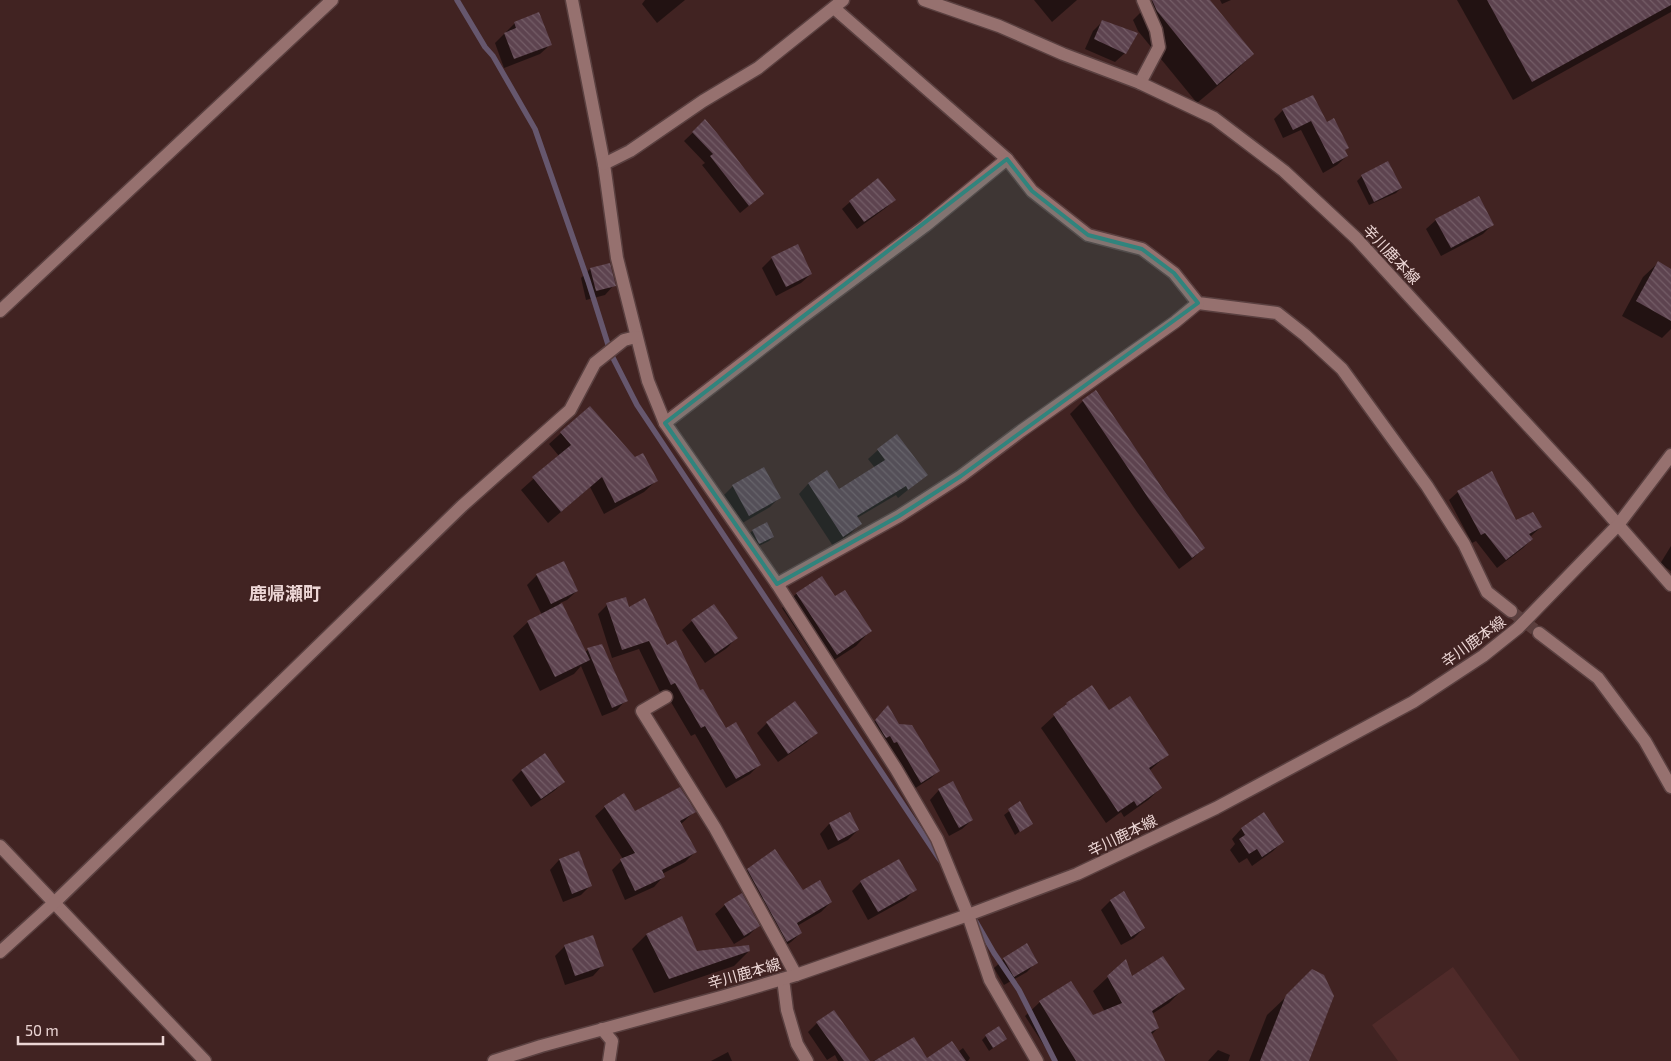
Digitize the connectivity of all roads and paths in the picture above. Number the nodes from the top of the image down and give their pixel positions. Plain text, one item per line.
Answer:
1 (332, 0) edge
2 (572, 0) edge
3 (924, 0) edge
4 (1143, 0) edge
5 (839, 4) edge
6 (1140, 83) junction
7 (1007, 159) junction
8 (604, 164) junction
9 (1198, 303) junction
10 (0, 311) edge
11 (636, 337) junction
12 (665, 423) junction
13 (1671, 455) edge
14 (1618, 525) junction
15 (776, 584) junction
16 (1671, 585) edge
17 (1511, 611) tunnel mouth
18 (1539, 633) tunnel mouth
19 (666, 697) dead end
20 (1671, 787) edge
21 (0, 846) edge
22 (54, 903) junction
23 (968, 915) junction
24 (0, 952) edge
25 (796, 975) junction
26 (783, 979) junction
27 (602, 1029) junction
28 (204, 1061) edge
29 (494, 1061) edge
30 (609, 1061) edge
31 (807, 1061) edge
32 (1037, 1061) edge

1 - 10 street
2 - 8 street
3 - 6 street, 辛川鹿本線
4 - 6 street
5 - 7 street
5 - 8 street
6 - 14 street, 辛川鹿本線
7 - 9 street
7 - 12 street
8 - 11 street
9 - 15 street
9 - 17 street
11 - 12 street
11 - 22 street
12 - 15 street
13 - 14 street
14 - 16 street
14 - 23 street, 辛川鹿本線
15 - 23 street
18 - 20 street
19 - 25 street
21 - 22 street
22 - 24 street
22 - 28 street
23 - 25 street, 辛川鹿本線
23 - 32 street
25 - 26 street, 辛川鹿本線
26 - 27 street, 辛川鹿本線
26 - 31 street
27 - 29 street, 辛川鹿本線
27 - 30 street

